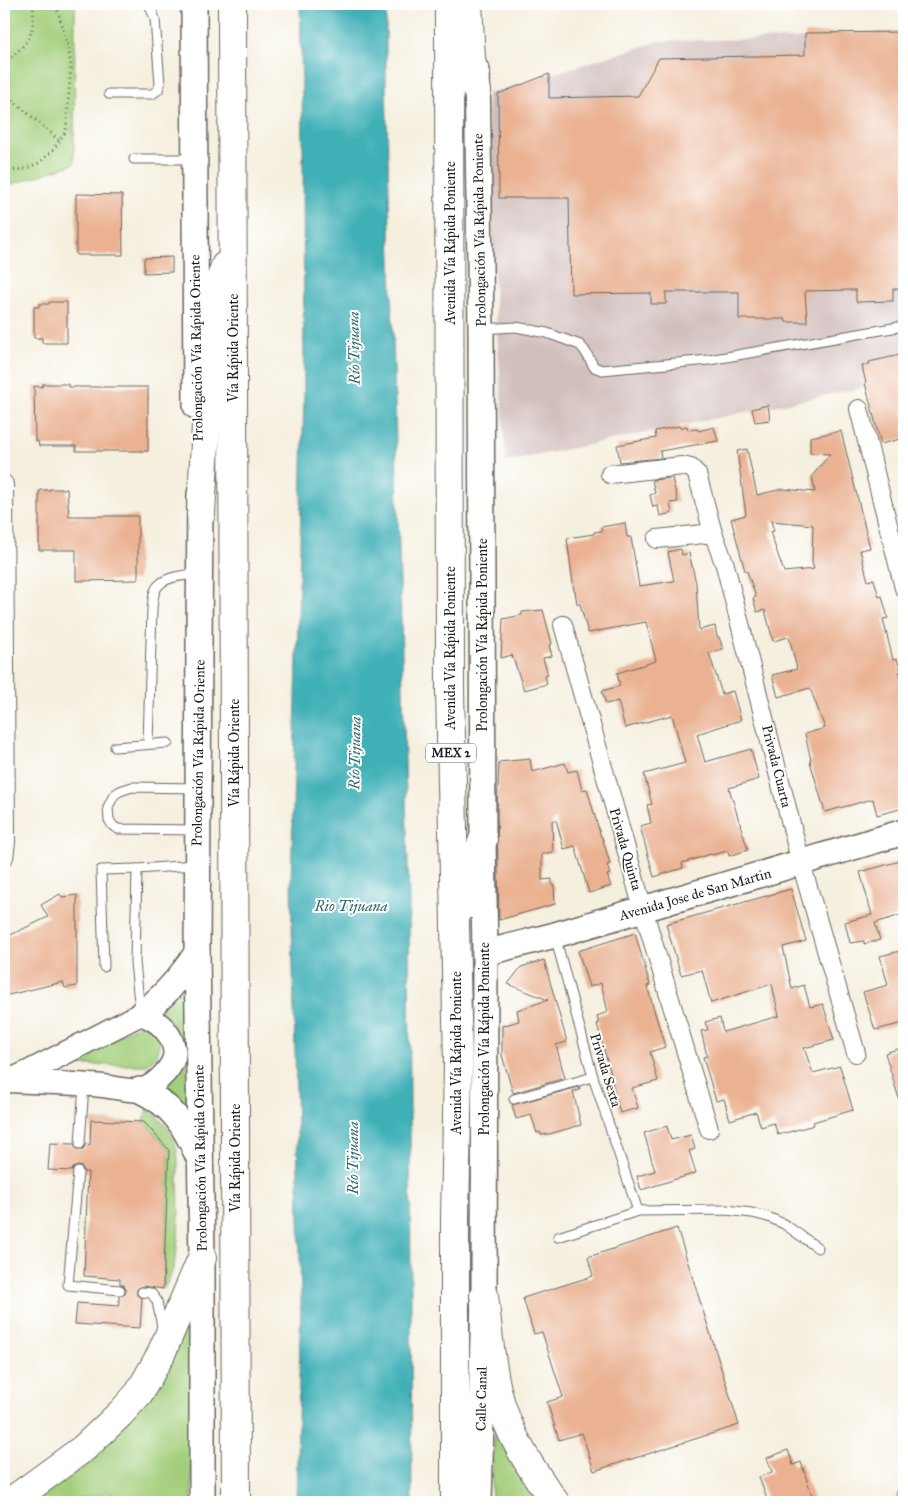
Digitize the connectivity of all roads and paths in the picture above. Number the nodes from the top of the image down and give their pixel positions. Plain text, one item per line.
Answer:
1 (33, 4) edge
2 (56, 4) edge
3 (149, 4) edge
4 (194, 4) edge
5 (232, 4) edge
6 (449, 4) edge
7 (468, 4) edge
8 (479, 4) edge
9 (4, 64) edge
10 (477, 91) junction
11 (109, 94) dead end
12 (4, 95) edge
13 (60, 141) junction
14 (134, 159) dead end
15 (194, 159) junction
16 (4, 171) edge
17 (233, 240) junction
18 (904, 326) edge
19 (481, 329) junction
20 (859, 409) dead end
21 (610, 474) dead end
22 (4, 484) edge
23 (201, 514) junction
24 (713, 533) junction
25 (657, 539) dead end
26 (200, 573) junction
27 (904, 588) edge
28 (563, 625) dead end
29 (168, 743) dead end
30 (148, 744) junction
31 (115, 747) dead end
32 (198, 788) junction
33 (198, 830) junction
34 (904, 832) edge
35 (483, 840) junction
36 (4, 857) edge
37 (801, 863) junction
38 (197, 865) junction
39 (137, 869) junction
40 (642, 909) junction
41 (554, 935) junction
42 (197, 953) junction
43 (485, 953) junction
44 (104, 967) dead end
45 (141, 1014) junction
46 (856, 1053) dead end
47 (458, 1064) junction
48 (593, 1077) junction
49 (18, 1080) edge
50 (84, 1085) junction
51 (140, 1090) junction
52 (514, 1099) dead end
53 (709, 1129) dead end
54 (80, 1144) dead end
55 (200, 1163) junction
56 (78, 1172) dead end
57 (638, 1211) junction
58 (558, 1237) dead end
59 (818, 1248) dead end
60 (202, 1258) junction
61 (120, 1290) dead end
62 (142, 1292) dead end
63 (484, 1295) junction
64 (165, 1344) junction
65 (540, 1490) edge
66 (904, 1492) edge
67 (10, 1502) edge
68 (202, 1502) edge
69 (236, 1502) edge
70 (455, 1502) edge
71 (478, 1502) edge
72 (555, 1502) edge
73 (900, 1502) edge

1 - 9 path
2 - 13 path
3 - 11 lane
4 - 15 main road, Prolongación Vía Rápida Oriente
5 - 17 main road, Vía Rápida Oriente
6 - 47 main road, Avenida Vía Rápida Poniente / MEX 2
7 - 10 main road
8 - 10 main road, Prolongación Vía Rápida Poniente
10 - 19 main road, Prolongación Vía Rápida Poniente
12 - 13 path
13 - 16 path
14 - 15 lane
15 - 23 main road, Prolongación Vía Rápida Oriente
17 - 23 main road
17 - 69 main road, Vía Rápida Oriente
18 - 19 lane
19 - 35 main road, Prolongación Vía Rápida Poniente
20 - 27 street
21 - 24 street, Privada Cuarta
22 - 36 street
23 - 26 main road, Prolongación Vía Rápida Oriente
24 - 25 street
24 - 37 street, Privada Cuarta
26 - 30 lane
26 - 32 main road, Prolongación Vía Rápida Oriente
28 - 40 street, Privada Quinta
29 - 30 lane
30 - 31 lane
32 - 33 main road, Prolongación Vía Rápida Oriente
32 - 33 lane
33 - 38 main road, Prolongación Vía Rápida Oriente
34 - 37 main road, Avenida Jose de San Martin
35 - 43 main road, Prolongación Vía Rápida Poniente
35 - 47 main road
37 - 40 main road, Avenida Jose de San Martin
37 - 46 street, Privada Cuarta
38 - 39 lane
38 - 42 main road, Prolongación Vía Rápida Oriente
39 - 44 lane
39 - 45 lane
40 - 41 main road, Avenida Jose de San Martin
40 - 53 street, Privada Quinta
41 - 43 main road, Avenida Jose de San Martin
41 - 48 lane, Privada Sexta
42 - 45 main road
42 - 55 main road, Prolongación Vía Rápida Oriente
43 - 63 main road, Prolongación Vía Rápida Poniente
45 - 49 street
45 - 51 street
47 - 70 main road, Avenida Vía Rápida Poniente / MEX 2
48 - 52 lane
48 - 57 lane, Privada Sexta
49 - 50 street
50 - 51 street
50 - 54 lane
51 - 55 main road
55 - 60 main road, Prolongación Vía Rápida Oriente
56 - 61 lane
57 - 58 lane
57 - 59 lane
60 - 64 main road
60 - 68 main road, Prolongación Vía Rápida Oriente
62 - 64 lane
63 - 65 main road
63 - 71 main road, Calle Canal
64 - 67 main road
65 - 72 main road
66 - 73 lane

